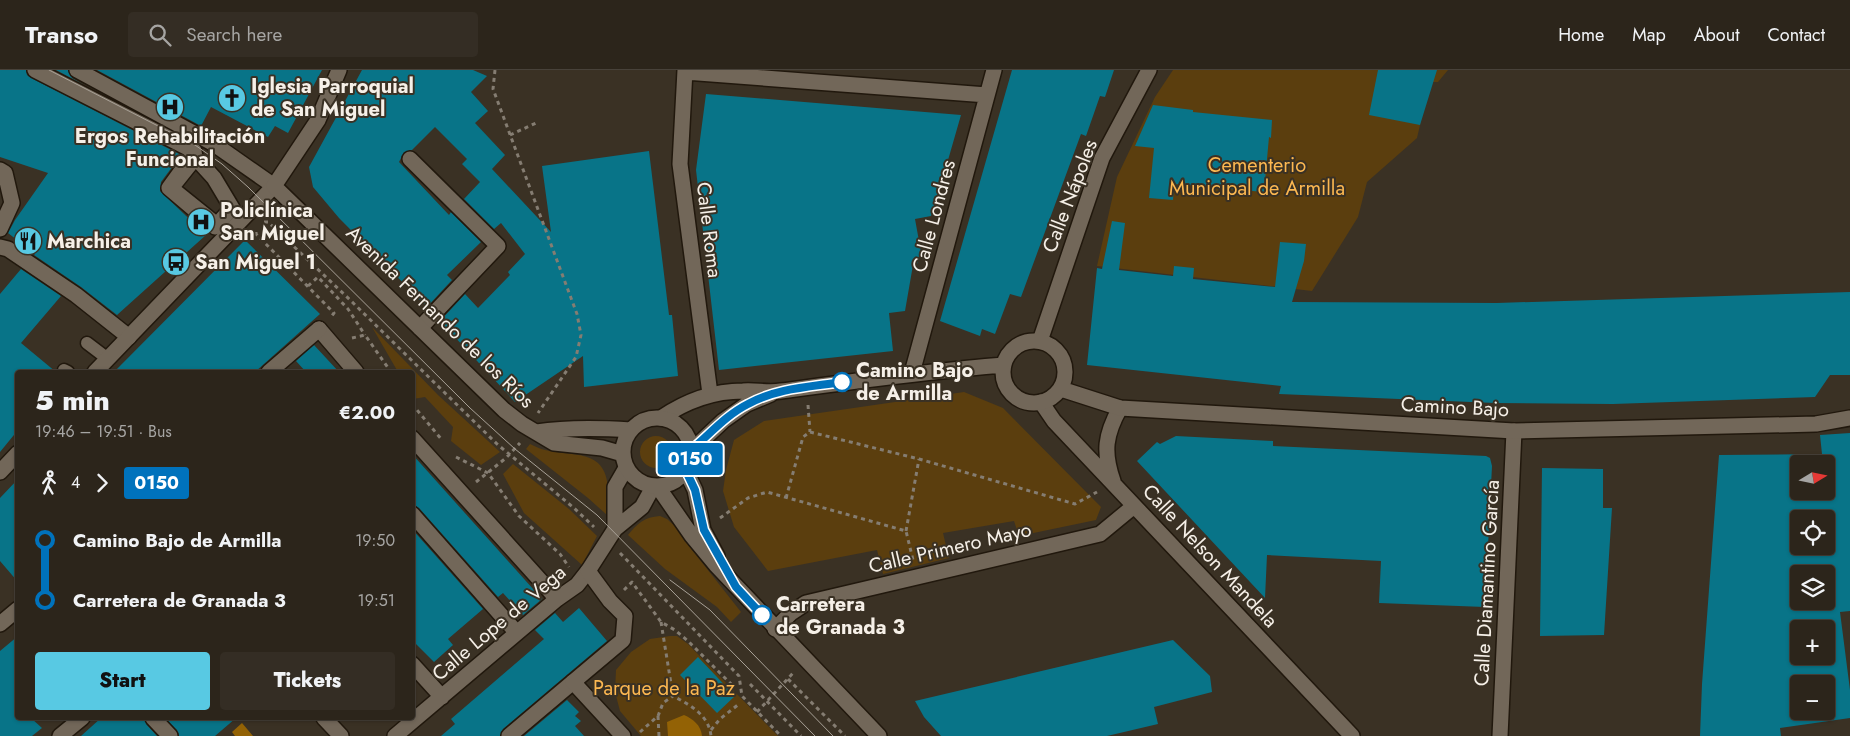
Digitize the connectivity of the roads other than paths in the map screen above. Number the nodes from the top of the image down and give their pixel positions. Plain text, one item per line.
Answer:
1 (35, 70) edge
2 (77, 70) edge
3 (339, 70) edge
4 (994, 70) edge
5 (1149, 70) edge
6 (685, 71) edge
7 (987, 94) junction
8 (194, 154) junction
9 (410, 159) dead end
10 (0, 170) edge
11 (274, 186) junction
12 (0, 229) edge
13 (0, 247) edge
14 (420, 328) junction
15 (129, 337) junction
16 (1040, 341) junction
17 (88, 343) dead end
18 (108, 360) junction
19 (1004, 365) junction
20 (279, 369) edge
21 (97, 370) edge
22 (354, 370) edge
23 (912, 373) junction
24 (1061, 389) junction
25 (777, 392) junction
26 (710, 394) junction
27 (1042, 402) junction
28 (1120, 408) junction
29 (661, 418) junction
30 (1850, 418) edge
31 (536, 425) junction
32 (631, 430) junction
33 (1514, 431) junction
34 (415, 440) edge
35 (691, 450) junction
36 (15, 457) edge
37 (624, 461) junction
38 (686, 471) junction
39 (0, 472) edge
40 (1114, 482) junction
41 (656, 487) junction
42 (1134, 506) junction
43 (415, 517) edge
44 (616, 529) junction
45 (581, 572) junction
46 (736, 587) junction
47 (557, 600) junction
48 (15, 612) edge
49 (0, 624) edge
50 (775, 629) junction
51 (517, 633) junction
52 (415, 667) edge
53 (574, 682) junction
54 (442, 697) junction
55 (80, 720) edge
56 (155, 720) edge
57 (326, 720) edge
58 (415, 720) edge
59 (415, 720) edge
60 (60, 736) edge
61 (170, 736) edge
62 (341, 736) edge
63 (396, 736) edge
64 (509, 736) edge
65 (623, 736) edge
66 (879, 736) edge
67 (1352, 736) edge
68 (1500, 736) edge

1 - 8 street
2 - 11 street, Avenida Fernando de los Ríos
3 - 11 street
4 - 7 street, Calle Londres
5 - 16 street, Calle Nápoles
6 - 7 street
6 - 26 street, Calle Roma
7 - 23 street, Calle Londres
8 - 8 street
9 - 14 street
10 - 12 street
11 - 14 street, Avenida Fernando de los Ríos
11 - 15 street
13 - 15 street
14 - 31 street, Avenida Fernando de los Ríos
15 - 18 street
16 - 19 street
16 - 24 street
17 - 18 lane
18 - 21 street
19 - 23 street
19 - 27 street
20 - 22 street
23 - 25 street
24 - 27 street
24 - 28 street, Camino Bajo
25 - 26 street
25 - 35 street
26 - 29 street
27 - 40 street, Calle Nelson Mandela
28 - 33 street, Camino Bajo
28 - 40 street
29 - 32 street
29 - 35 street
30 - 33 street, Camino Bajo
31 - 32 street, Avenida Fernando de los Ríos
31 - 37 street, Avenida Fernando de los Ríos
32 - 37 street
33 - 68 street, Calle Diamantino García
34 - 47 street
35 - 38 street
36 - 39 street
37 - 41 street
37 - 44 street
38 - 41 street
38 - 46 street
40 - 42 street, Calle Nelson Mandela
41 - 44 street, Calle Lope de Vega
41 - 46 street
42 - 50 street, Calle Primero Mayo
42 - 67 street, Calle Nelson Mandela
43 - 51 street
44 - 45 street, Calle Lope de Vega
45 - 47 street, Calle Lope de Vega
45 - 53 street
46 - 50 street
47 - 51 street, Calle Lope de Vega
48 - 49 street
50 - 66 street
51 - 54 street, Calle Lope de Vega
52 - 54 street
53 - 64 street
53 - 65 street
54 - 58 street, Calle Lope de Vega
55 - 60 street
56 - 61 street
57 - 62 street
59 - 63 street, Calle Lope de Vega

